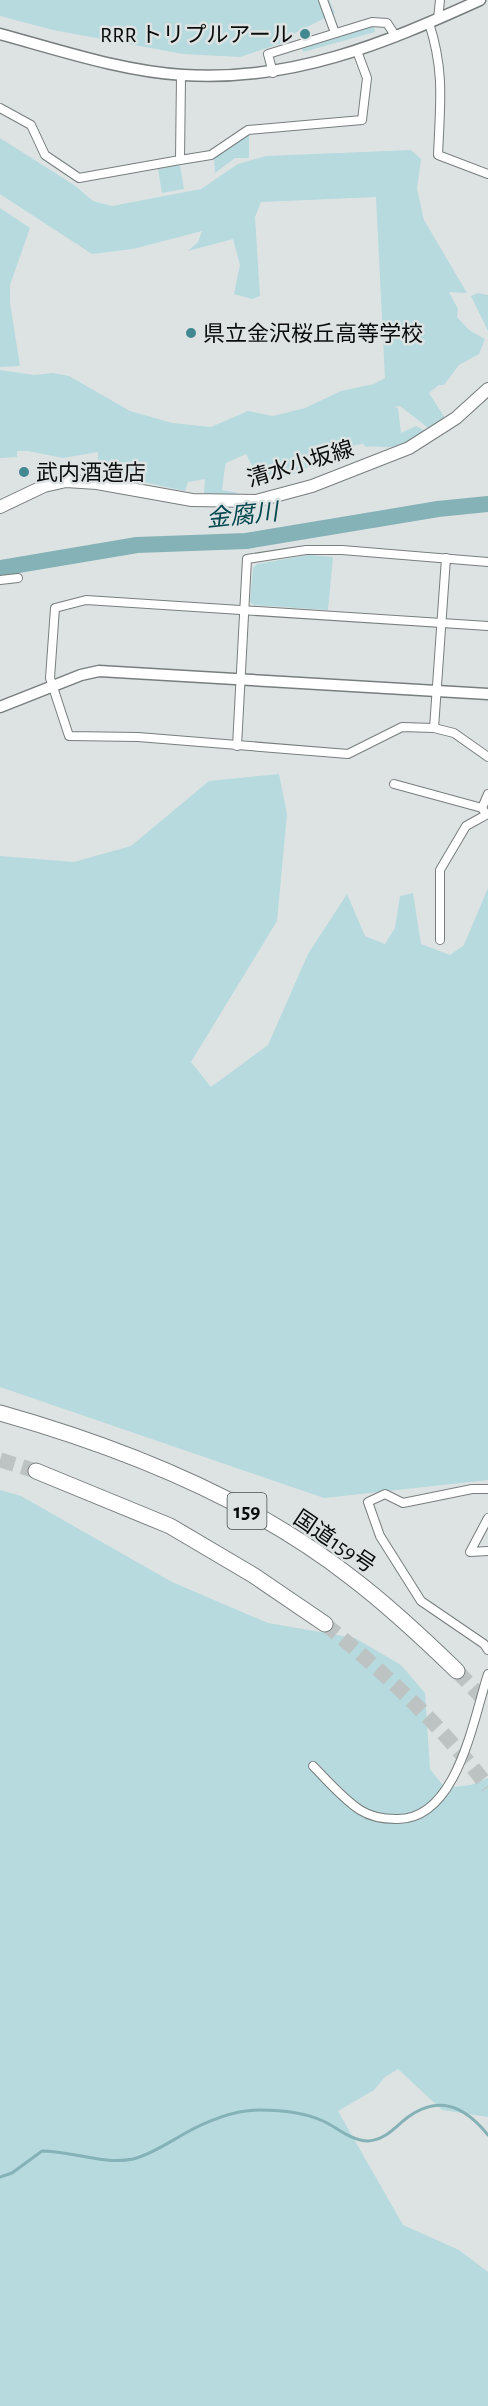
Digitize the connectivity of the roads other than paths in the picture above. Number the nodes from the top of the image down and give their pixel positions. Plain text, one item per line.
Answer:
1 (323, 0) edge
2 (440, 0) edge
3 (480, 0) edge
4 (434, 21) junction
5 (335, 33) junction
6 (0, 34) edge
7 (396, 37) junction
8 (357, 51) junction
9 (273, 73) junction
10 (181, 75) junction
11 (0, 108) edge
12 (180, 160) junction
13 (488, 174) edge
14 (488, 388) edge
15 (0, 507) edge
16 (446, 558) junction
17 (488, 562) edge
18 (18, 578) dead end
19 (0, 580) edge
20 (244, 610) junction
21 (443, 623) junction
22 (488, 626) edge
23 (242, 680) junction
24 (52, 686) junction
25 (438, 691) junction
26 (488, 694) edge
27 (0, 707) edge
28 (435, 728) junction
29 (237, 746) junction
30 (488, 757) edge
31 (394, 784) dead end
32 (488, 794) edge
33 (485, 812) edge
34 (440, 940) dead end
35 (0, 1413) edge
36 (36, 1471) tunnel mouth
37 (488, 1489) edge
38 (488, 1518) edge
39 (488, 1551) edge
40 (325, 1624) tunnel mouth
41 (488, 1650) edge
42 (457, 1671) tunnel mouth
43 (488, 1674) edge
44 (313, 1766) dead end

1 - 5 street
2 - 4 street
3 - 4 street
4 - 7 street
4 - 13 street
5 - 7 street
5 - 9 street
6 - 10 street
7 - 8 street
8 - 9 street
8 - 12 street
9 - 10 street
10 - 12 street
11 - 12 street
14 - 15 main road, 清水小坂線
16 - 17 street
16 - 20 street
16 - 21 street
18 - 19 street
20 - 21 street
20 - 23 street
20 - 24 street
21 - 22 street
21 - 25 street
23 - 24 street
23 - 25 street
23 - 29 street
24 - 27 street
24 - 29 street
25 - 26 street
25 - 28 street
28 - 29 street
28 - 30 street
31 - 33 street
32 - 33 street
33 - 34 street
35 - 42 highway, 国道159号 / 159
36 - 40 highway, 159
37 - 41 street
38 - 39 street
43 - 44 street

